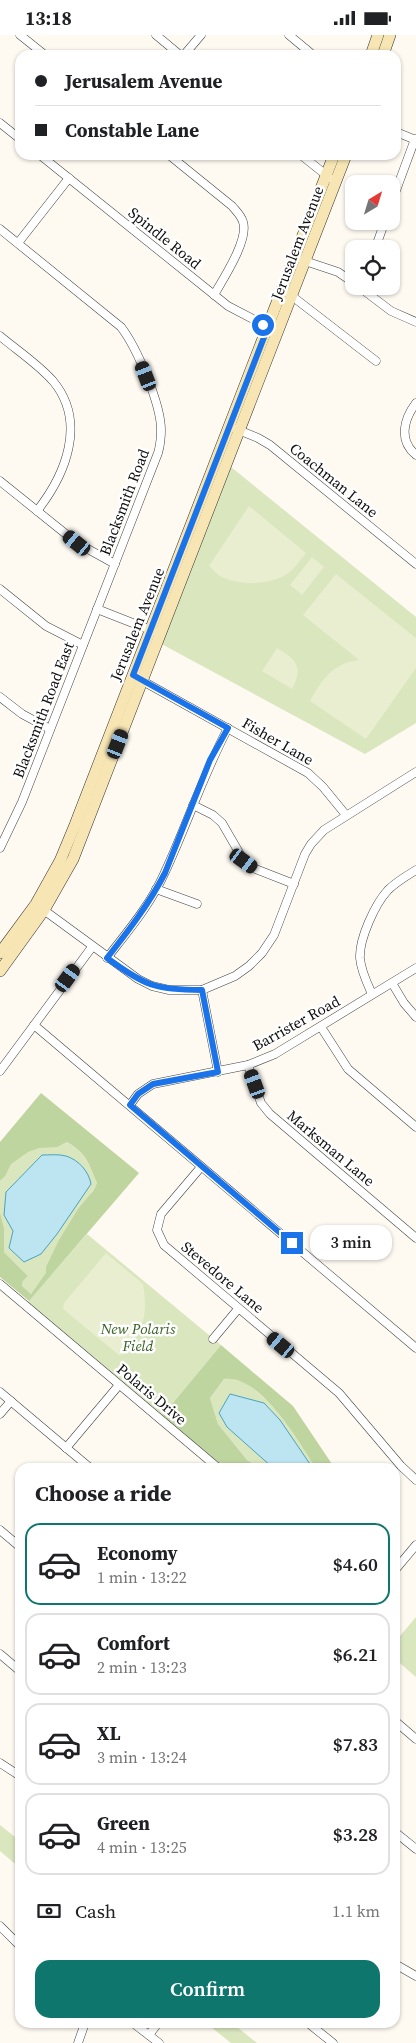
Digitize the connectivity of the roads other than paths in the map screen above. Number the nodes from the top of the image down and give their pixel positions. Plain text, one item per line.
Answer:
1 (20, 35) edge
2 (156, 35) edge
3 (201, 35) edge
4 (288, 35) edge
5 (378, 35) edge
6 (390, 35) edge
7 (39, 50) edge
8 (174, 50) edge
9 (188, 50) edge
10 (307, 50) edge
11 (373, 50) edge
12 (385, 50) edge
13 (0, 123) edge
14 (401, 134) edge
15 (15, 135) edge
16 (416, 140) edge
17 (46, 160) edge
18 (175, 160) edge
19 (307, 160) edge
20 (333, 160) edge
21 (343, 160) edge
22 (69, 179) junction
23 (331, 179) junction
24 (400, 181) edge
25 (0, 229) edge
26 (18, 243) junction
27 (301, 259) junction
28 (345, 277) edge
29 (283, 289) junction
30 (214, 295) junction
31 (370, 295) edge
32 (292, 296) junction
33 (416, 322) edge
34 (273, 329) junction
35 (0, 336) edge
36 (376, 361) dead end
37 (416, 403) edge
38 (235, 428) junction
39 (416, 455) edge
40 (0, 481) edge
41 (36, 511) junction
42 (115, 564) junction
43 (416, 564) edge
44 (0, 589) edge
45 (97, 609) junction
46 (155, 632) junction
47 (83, 645) junction
48 (138, 678) junction
49 (0, 697) edge
50 (228, 728) junction
51 (50, 729) junction
52 (416, 772) edge
53 (192, 805) junction
54 (346, 815) junction
55 (0, 848) edge
56 (416, 870) edge
57 (294, 884) junction
58 (156, 889) junction
59 (198, 904) dead end
60 (40, 907) junction
61 (92, 947) junction
62 (0, 953) edge
63 (107, 958) junction
64 (416, 969) edge
65 (0, 971) edge
66 (392, 983) junction
67 (202, 990) junction
68 (372, 994) junction
69 (416, 1017) edge
70 (34, 1025) junction
71 (321, 1027) junction
72 (248, 1065) junction
73 (0, 1071) edge
74 (218, 1072) junction
75 (130, 1105) junction
76 (416, 1127) edge
77 (201, 1167) junction
78 (416, 1237) edge
79 (0, 1284) edge
80 (238, 1309) junction
81 (213, 1339) dead end
82 (415, 1344) edge
83 (119, 1385) junction
84 (0, 1392) edge
85 (11, 1401) junction
86 (0, 1414) edge
87 (66, 1448) junction
88 (84, 1463) edge
89 (212, 1463) edge
90 (397, 1463) edge
91 (400, 1466) edge
92 (416, 1480) edge
93 (0, 1530) edge
94 (15, 1543) edge
95 (416, 1545) edge
96 (400, 1564) edge
97 (0, 1653) edge
98 (15, 1666) edge
99 (400, 1725) edge
100 (416, 1739) edge
101 (0, 1763) edge
102 (15, 1773) edge
103 (400, 1836) edge
104 (416, 1849) edge
105 (0, 1926) edge
106 (15, 1941) edge
107 (400, 1967) edge
108 (416, 1976) edge
109 (84, 2028) edge
110 (140, 2028) edge
111 (154, 2028) edge
112 (314, 2028) edge
113 (149, 2035) junction
114 (78, 2043) edge
115 (159, 2043) edge
116 (333, 2043) edge

1 - 7 street
2 - 8 street
3 - 9 street
4 - 10 street
5 - 11 main road
6 - 12 main road
13 - 15 street
14 - 16 street
16 - 24 street
17 - 22 street, Spindle Road
18 - 30 street
19 - 23 street
20 - 23 main road, Jerusalem Avenue
21 - 23 main road, Jerusalem Avenue
22 - 26 street
22 - 30 street, Spindle Road
23 - 27 main road, Jerusalem Avenue
25 - 26 street, Blacksmith Road
26 - 42 street, Blacksmith Road
27 - 28 street
27 - 29 main road, Jerusalem Avenue
27 - 32 main road, Jerusalem Avenue
29 - 32 street
29 - 34 main road, Jerusalem Avenue
30 - 34 street, Spindle Road
31 - 33 street
32 - 34 main road, Jerusalem Avenue
32 - 36 street
34 - 38 main road, Jerusalem Avenue
35 - 41 street
37 - 39 street
38 - 43 street, Coachman Lane
38 - 46 main road, Jerusalem Avenue
40 - 41 street
41 - 42 street
42 - 45 street, Blacksmith Road
44 - 47 street
45 - 46 street
45 - 47 street, Blacksmith Road East
46 - 48 main road, Jerusalem Avenue
47 - 51 street, Blacksmith Road East
48 - 50 street, Fisher Lane
48 - 60 main road, Jerusalem Avenue
49 - 51 street
50 - 53 street
50 - 54 street, Fisher Lane
51 - 55 street, Blacksmith Road East
52 - 54 street
53 - 57 street
53 - 58 street
54 - 57 street
56 - 68 street
57 - 67 street
58 - 59 street
58 - 63 street
60 - 61 street
60 - 62 main road, Jerusalem Avenue
60 - 65 main road, Jerusalem Avenue
61 - 63 street
61 - 70 street
63 - 67 street
64 - 66 street, Barrister Road
66 - 68 street, Barrister Road
66 - 69 street
67 - 74 street
68 - 71 street, Barrister Road
70 - 73 street
70 - 75 street
71 - 72 street, Barrister Road
71 - 76 street
72 - 74 street, Barrister Road
72 - 78 street, Marksman Lane
74 - 75 street, Barrister Road
75 - 77 street
77 - 80 street, Stevedore Lane
77 - 82 street
79 - 83 street, Polaris Drive
80 - 81 street
80 - 90 street, Stevedore Lane
83 - 87 street
83 - 89 street, Polaris Drive
84 - 85 street
85 - 86 street
85 - 87 street
87 - 88 street
91 - 92 street, Stevedore Lane
93 - 94 street
95 - 96 street
97 - 98 street
99 - 100 street
101 - 102 street
103 - 104 street
105 - 106 street
107 - 108 street
109 - 114 street
110 - 113 street
111 - 113 street
112 - 116 street
113 - 115 street

